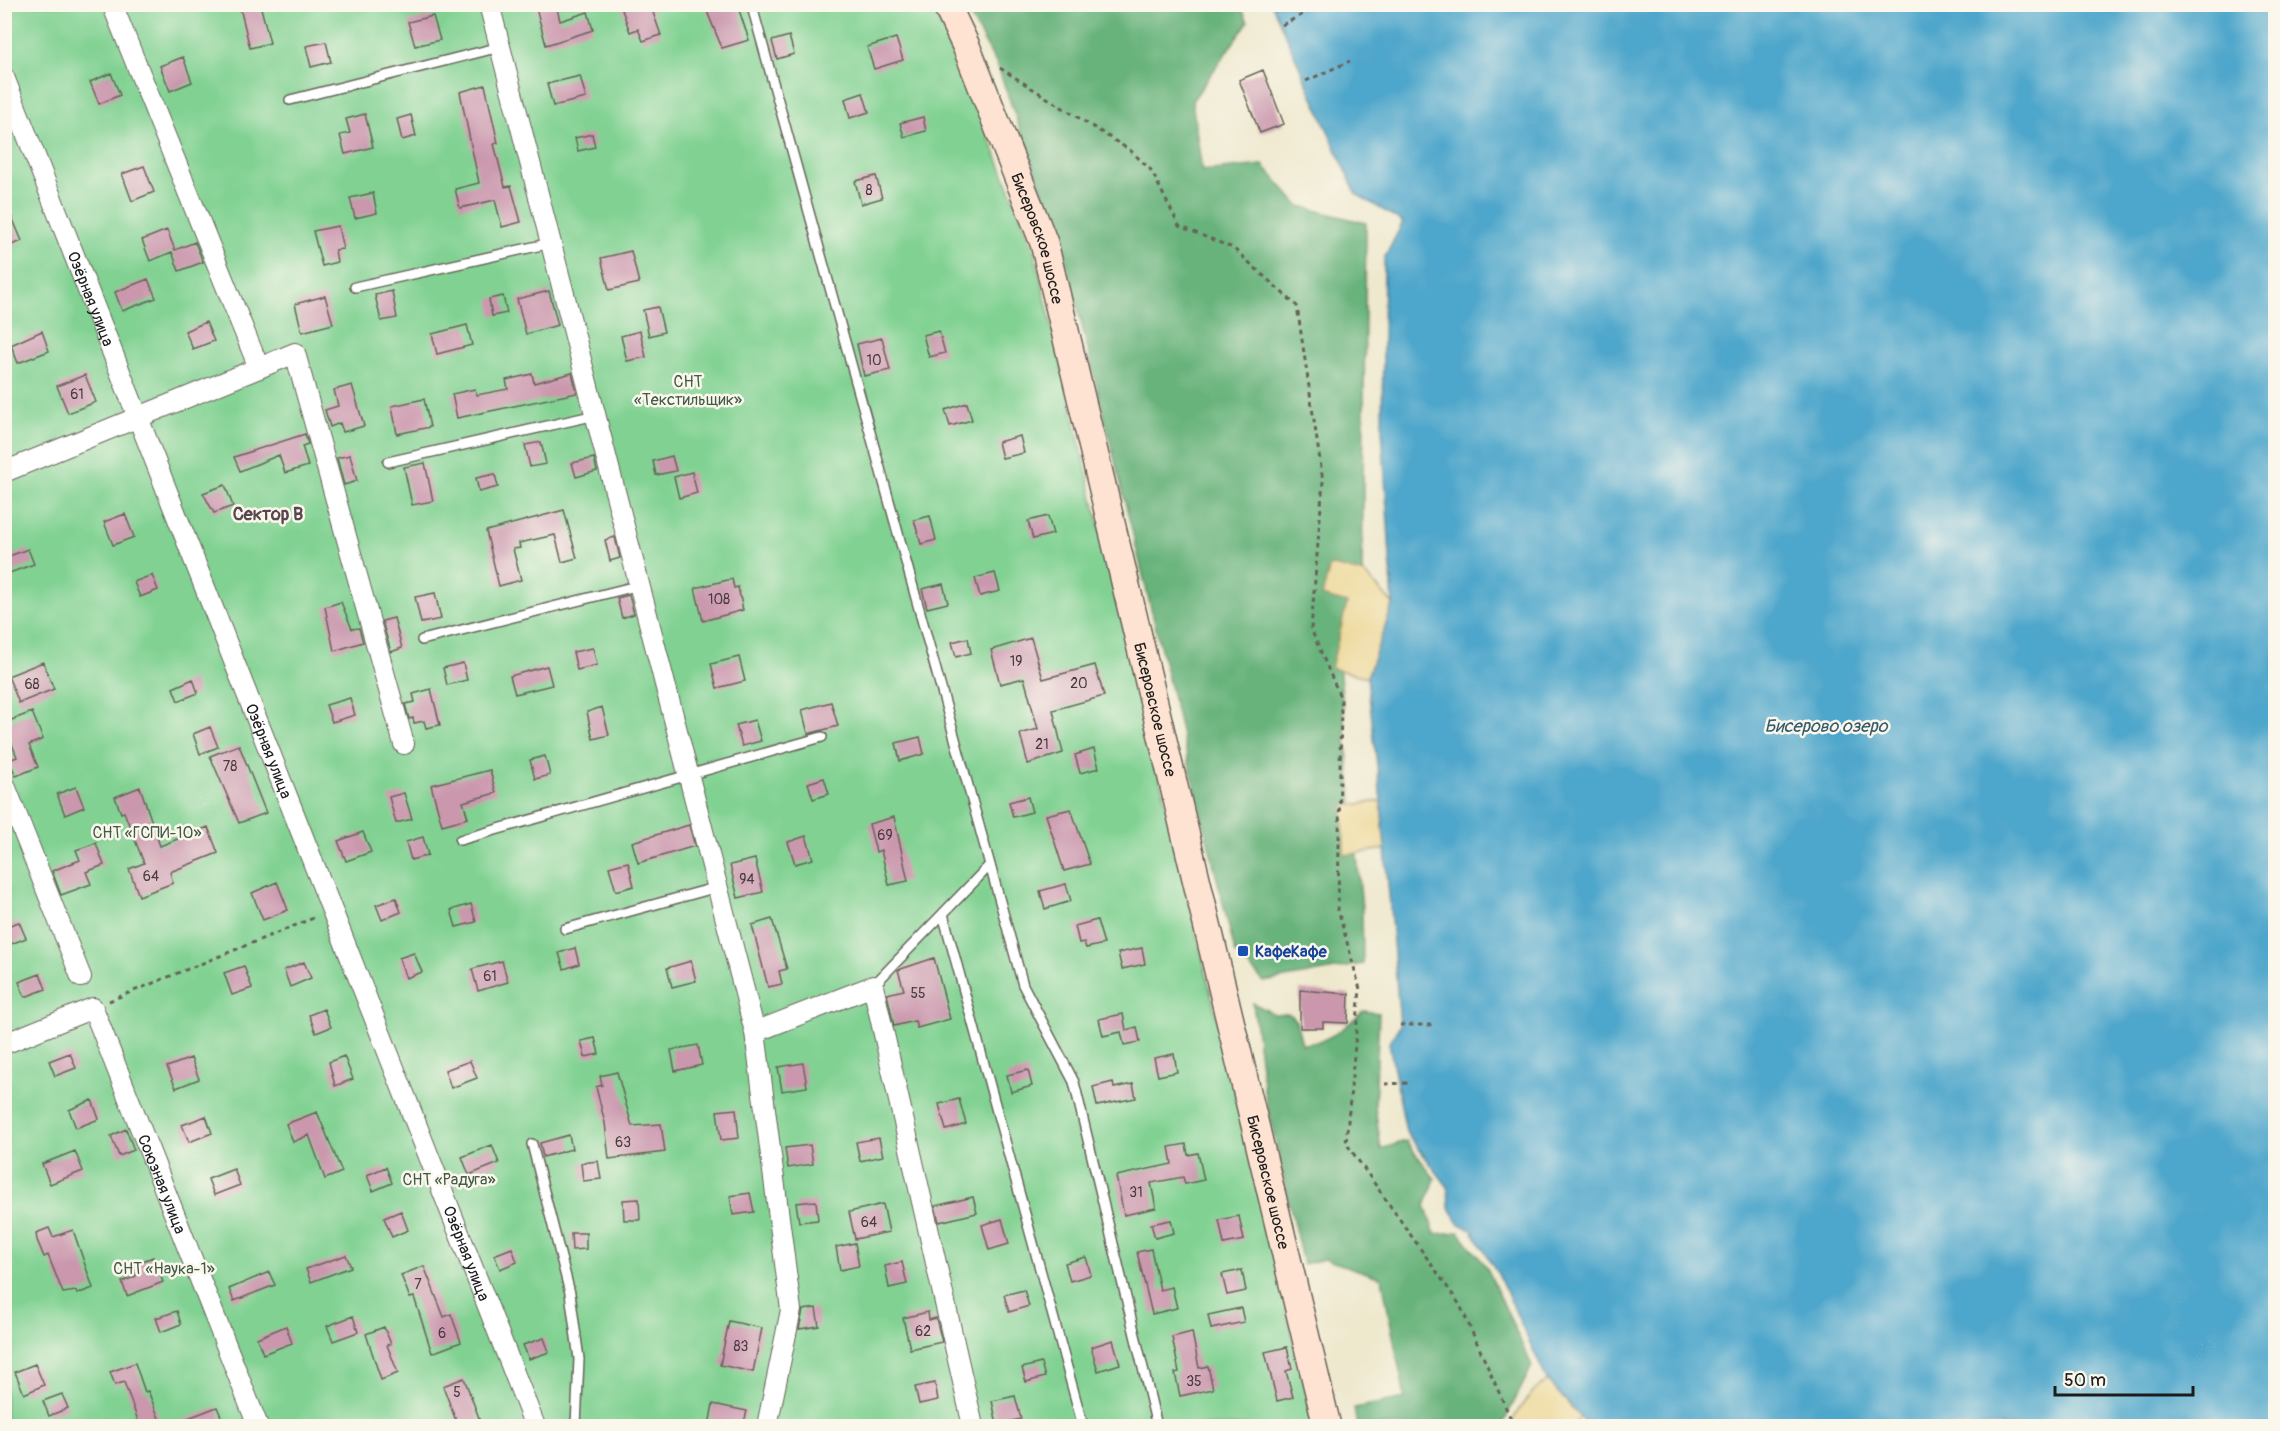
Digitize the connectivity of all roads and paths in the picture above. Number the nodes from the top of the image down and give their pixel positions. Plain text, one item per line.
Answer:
1 (112, 4) edge
2 (489, 4) edge
3 (946, 4) edge
4 (1323, 4) edge
5 (753, 10) dead end
6 (1282, 25) dead end
7 (500, 47) junction
8 (1350, 61) dead end
9 (996, 66) dead end
10 (4, 77) edge
11 (1306, 81) dead end
12 (290, 100) dead end
13 (551, 243) junction
14 (355, 287) dead end
15 (260, 368) junction
16 (596, 415) junction
17 (138, 417) junction
18 (388, 462) dead end
19 (4, 472) edge
20 (640, 585) junction
21 (422, 640) dead end
22 (822, 737) dead end
23 (404, 744) dead end
24 (689, 775) junction
25 (4, 783) edge
26 (460, 840) dead end
27 (990, 865) junction
28 (718, 886) junction
29 (332, 911) junction
30 (943, 914) junction
31 (565, 929) dead end
32 (81, 977) dead end
33 (873, 986) junction
34 (93, 1008) junction
35 (1400, 1025) dead end
36 (1434, 1025) dead end
37 (755, 1032) junction
38 (4, 1044) edge
39 (1408, 1083) dead end
40 (1384, 1084) dead end
41 (532, 1144) dead end
42 (258, 1426) edge
43 (535, 1426) edge
44 (576, 1426) edge
45 (767, 1426) edge
46 (973, 1426) edge
47 (1083, 1426) edge
48 (1157, 1426) edge
49 (1327, 1426) edge
50 (1514, 1426) edge

1 - 15 street
2 - 7 street
3 - 49 main road, Бисеровское шоссе
4 - 6 path
5 - 27 lane
7 - 12 lane
7 - 13 street
8 - 11 path
9 - 50 path
10 - 17 street, Озёрная улица
13 - 14 lane
13 - 16 street
15 - 17 street
15 - 23 street
16 - 18 lane
16 - 20 street
17 - 19 street
17 - 29 street, Озёрная улица
20 - 21 lane
20 - 24 street
22 - 24 lane
24 - 26 lane
24 - 28 street
25 - 32 street
27 - 30 lane
27 - 48 lane
28 - 31 lane
28 - 37 street
29 - 34 path
29 - 43 street, Озёрная улица
30 - 33 lane
30 - 47 lane
33 - 37 street
33 - 46 street
34 - 38 street
34 - 42 street, Союзная улица
35 - 36 path
37 - 45 street
39 - 40 path
41 - 44 lane

